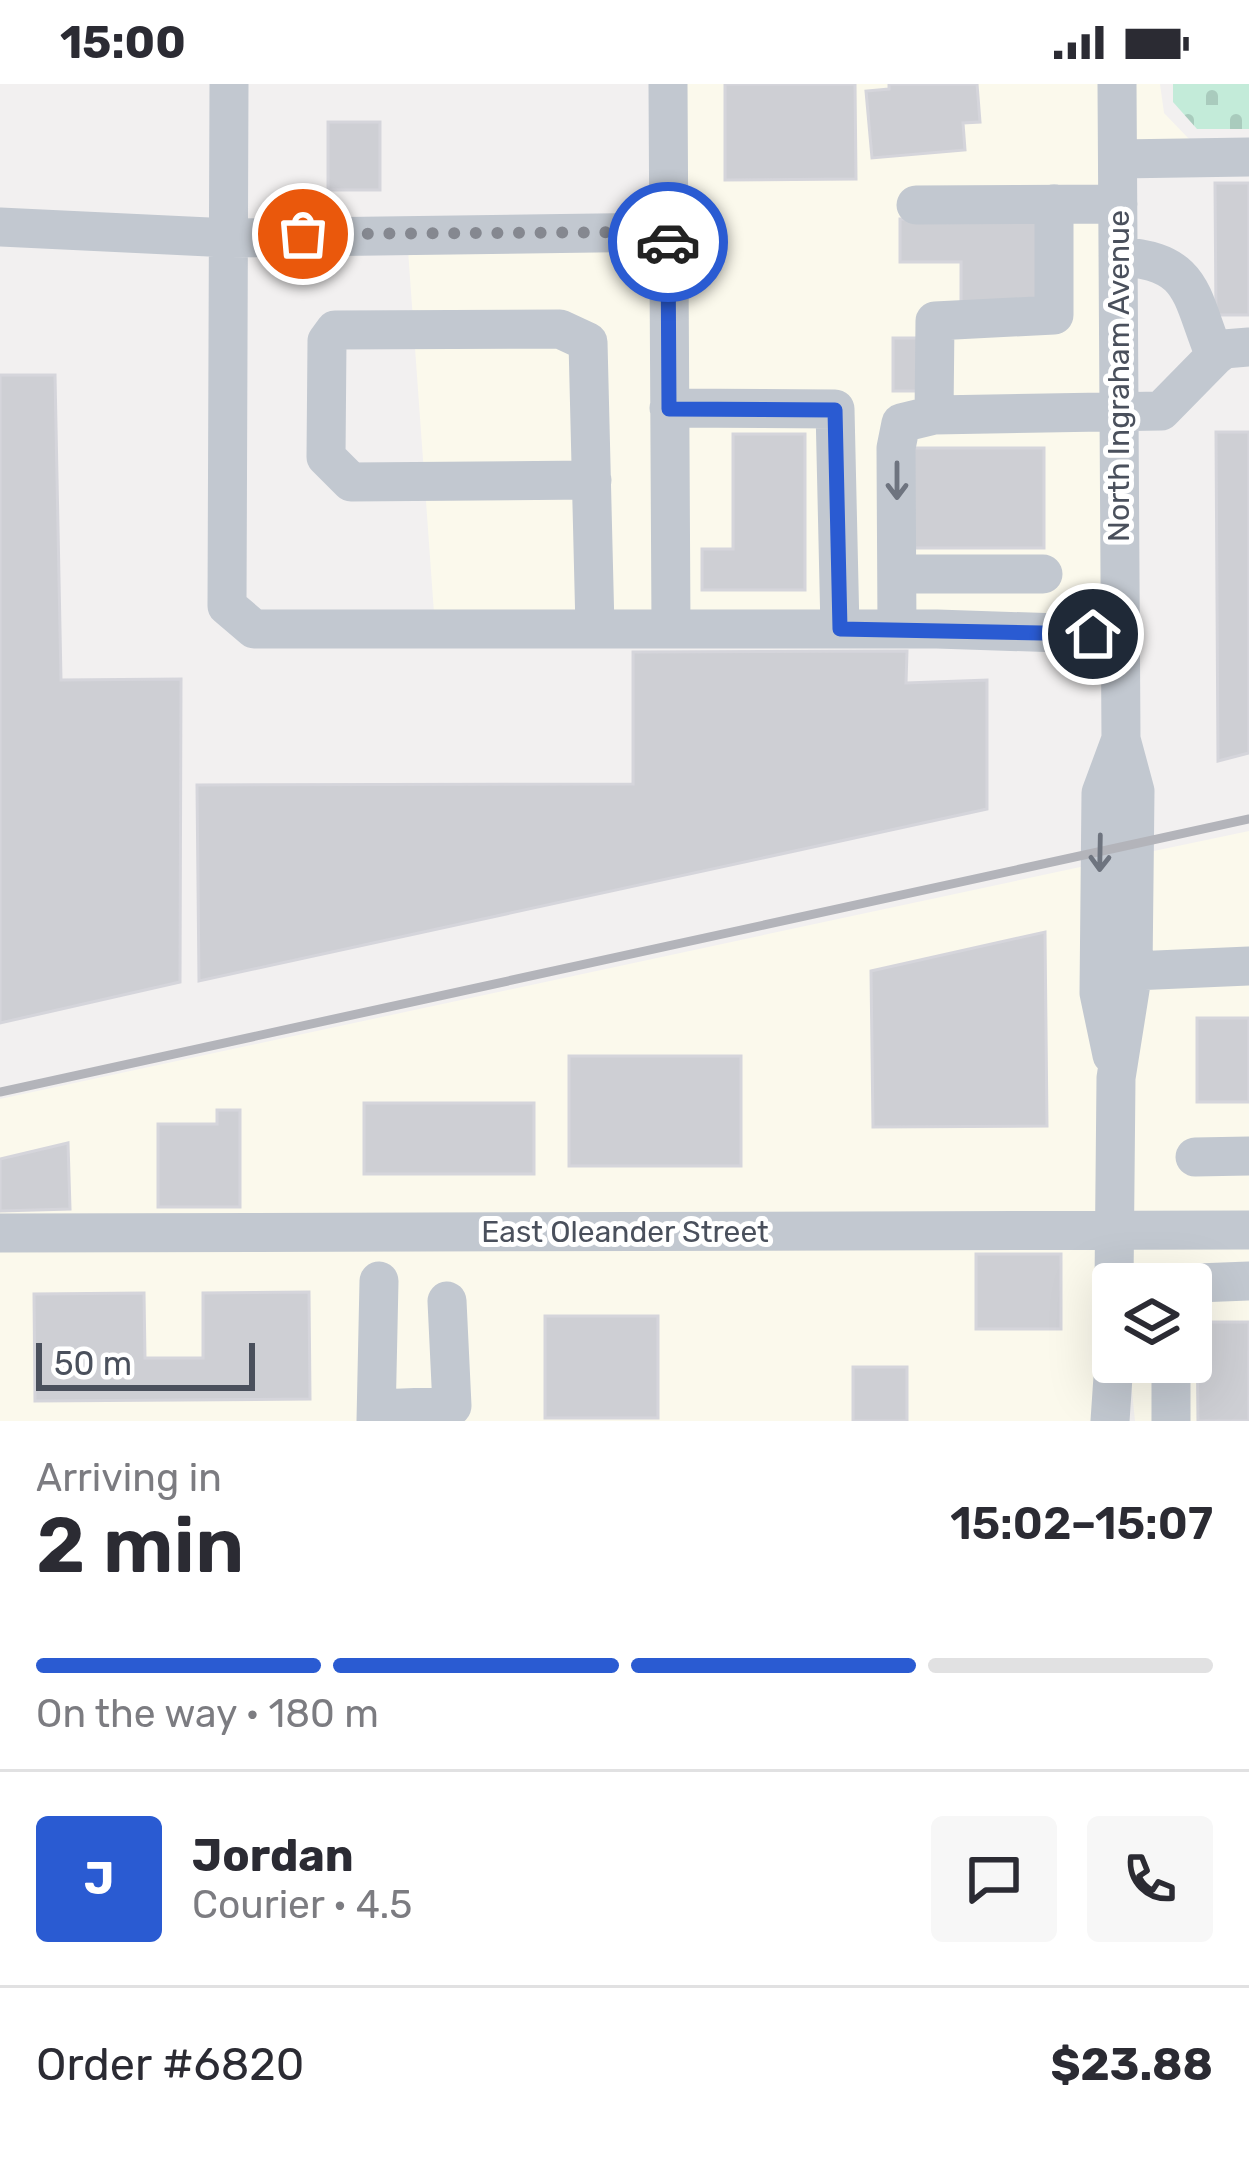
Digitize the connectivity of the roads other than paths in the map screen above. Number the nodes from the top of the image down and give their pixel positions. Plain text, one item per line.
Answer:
1 (229, 84) edge
2 (668, 84) edge
3 (1118, 84) edge
4 (1249, 157) edge
5 (1118, 159) junction
6 (1054, 204) junction
7 (1118, 204) junction
8 (916, 205) dead end
9 (0, 227) edge
10 (668, 232) junction
11 (230, 238) junction
12 (1118, 256) junction
13 (1118, 306) junction
14 (1054, 315) junction
15 (1232, 351) edge
16 (669, 409) junction
17 (1119, 414) junction
18 (934, 415) junction
19 (592, 480) junction
20 (897, 574) junction
21 (1043, 574) dead end
22 (596, 628) junction
23 (671, 628) junction
24 (840, 629) junction
25 (897, 629) junction
26 (1120, 635) junction
27 (1120, 739) junction
28 (1249, 966) edge
29 (1133, 971) junction
30 (1116, 1078) junction
31 (1249, 1156) edge
32 (1195, 1157) dead end
33 (1113, 1229) junction
34 (1200, 1229) junction
35 (1249, 1230) edge
36 (0, 1233) edge
37 (1114, 1263) edge
38 (1192, 1263) edge
39 (379, 1281) dead end
40 (1249, 1281) edge
41 (1212, 1282) edge
42 (447, 1301) dead end
43 (1114, 1383) edge
44 (1171, 1383) edge
45 (452, 1414) edge
46 (377, 1415) edge
47 (1114, 1418) edge
48 (1171, 1421) edge

1 - 11 street
2 - 10 street
3 - 5 street, North Ingraham Avenue
4 - 5 street
5 - 7 street, North Ingraham Avenue
6 - 7 street
6 - 8 street
6 - 14 street
7 - 12 street, North Ingraham Avenue
9 - 11 street
10 - 11 street
10 - 16 street
11 - 22 street
12 - 13 street, North Ingraham Avenue
12 - 15 street
13 - 14 street
13 - 17 street, North Ingraham Avenue
14 - 18 street
15 - 17 street
16 - 23 street
16 - 24 street
17 - 18 street
17 - 26 street, North Ingraham Avenue
18 -> 20 street
19 - 19 street
19 - 22 street
20 - 21 street
20 - 25 street
22 - 23 street
23 - 24 street
24 - 25 street
25 - 26 street
26 - 27 street, North Ingraham Avenue
27 - 29 street, North Ingraham Avenue
27 -> 30 street, North Ingraham Avenue
28 - 29 street
29 - 30 street, North Ingraham Avenue
30 - 33 street, North Ingraham Avenue
31 - 32 street
33 - 34 street, East Oleander Street
33 - 36 street, East Oleander Street
33 - 37 street, North Ingraham Avenue
34 - 35 street, East Oleander Street
34 - 38 street
39 - 46 street
40 - 41 street
42 - 45 street
43 - 47 street
44 - 48 street
45 - 46 street

